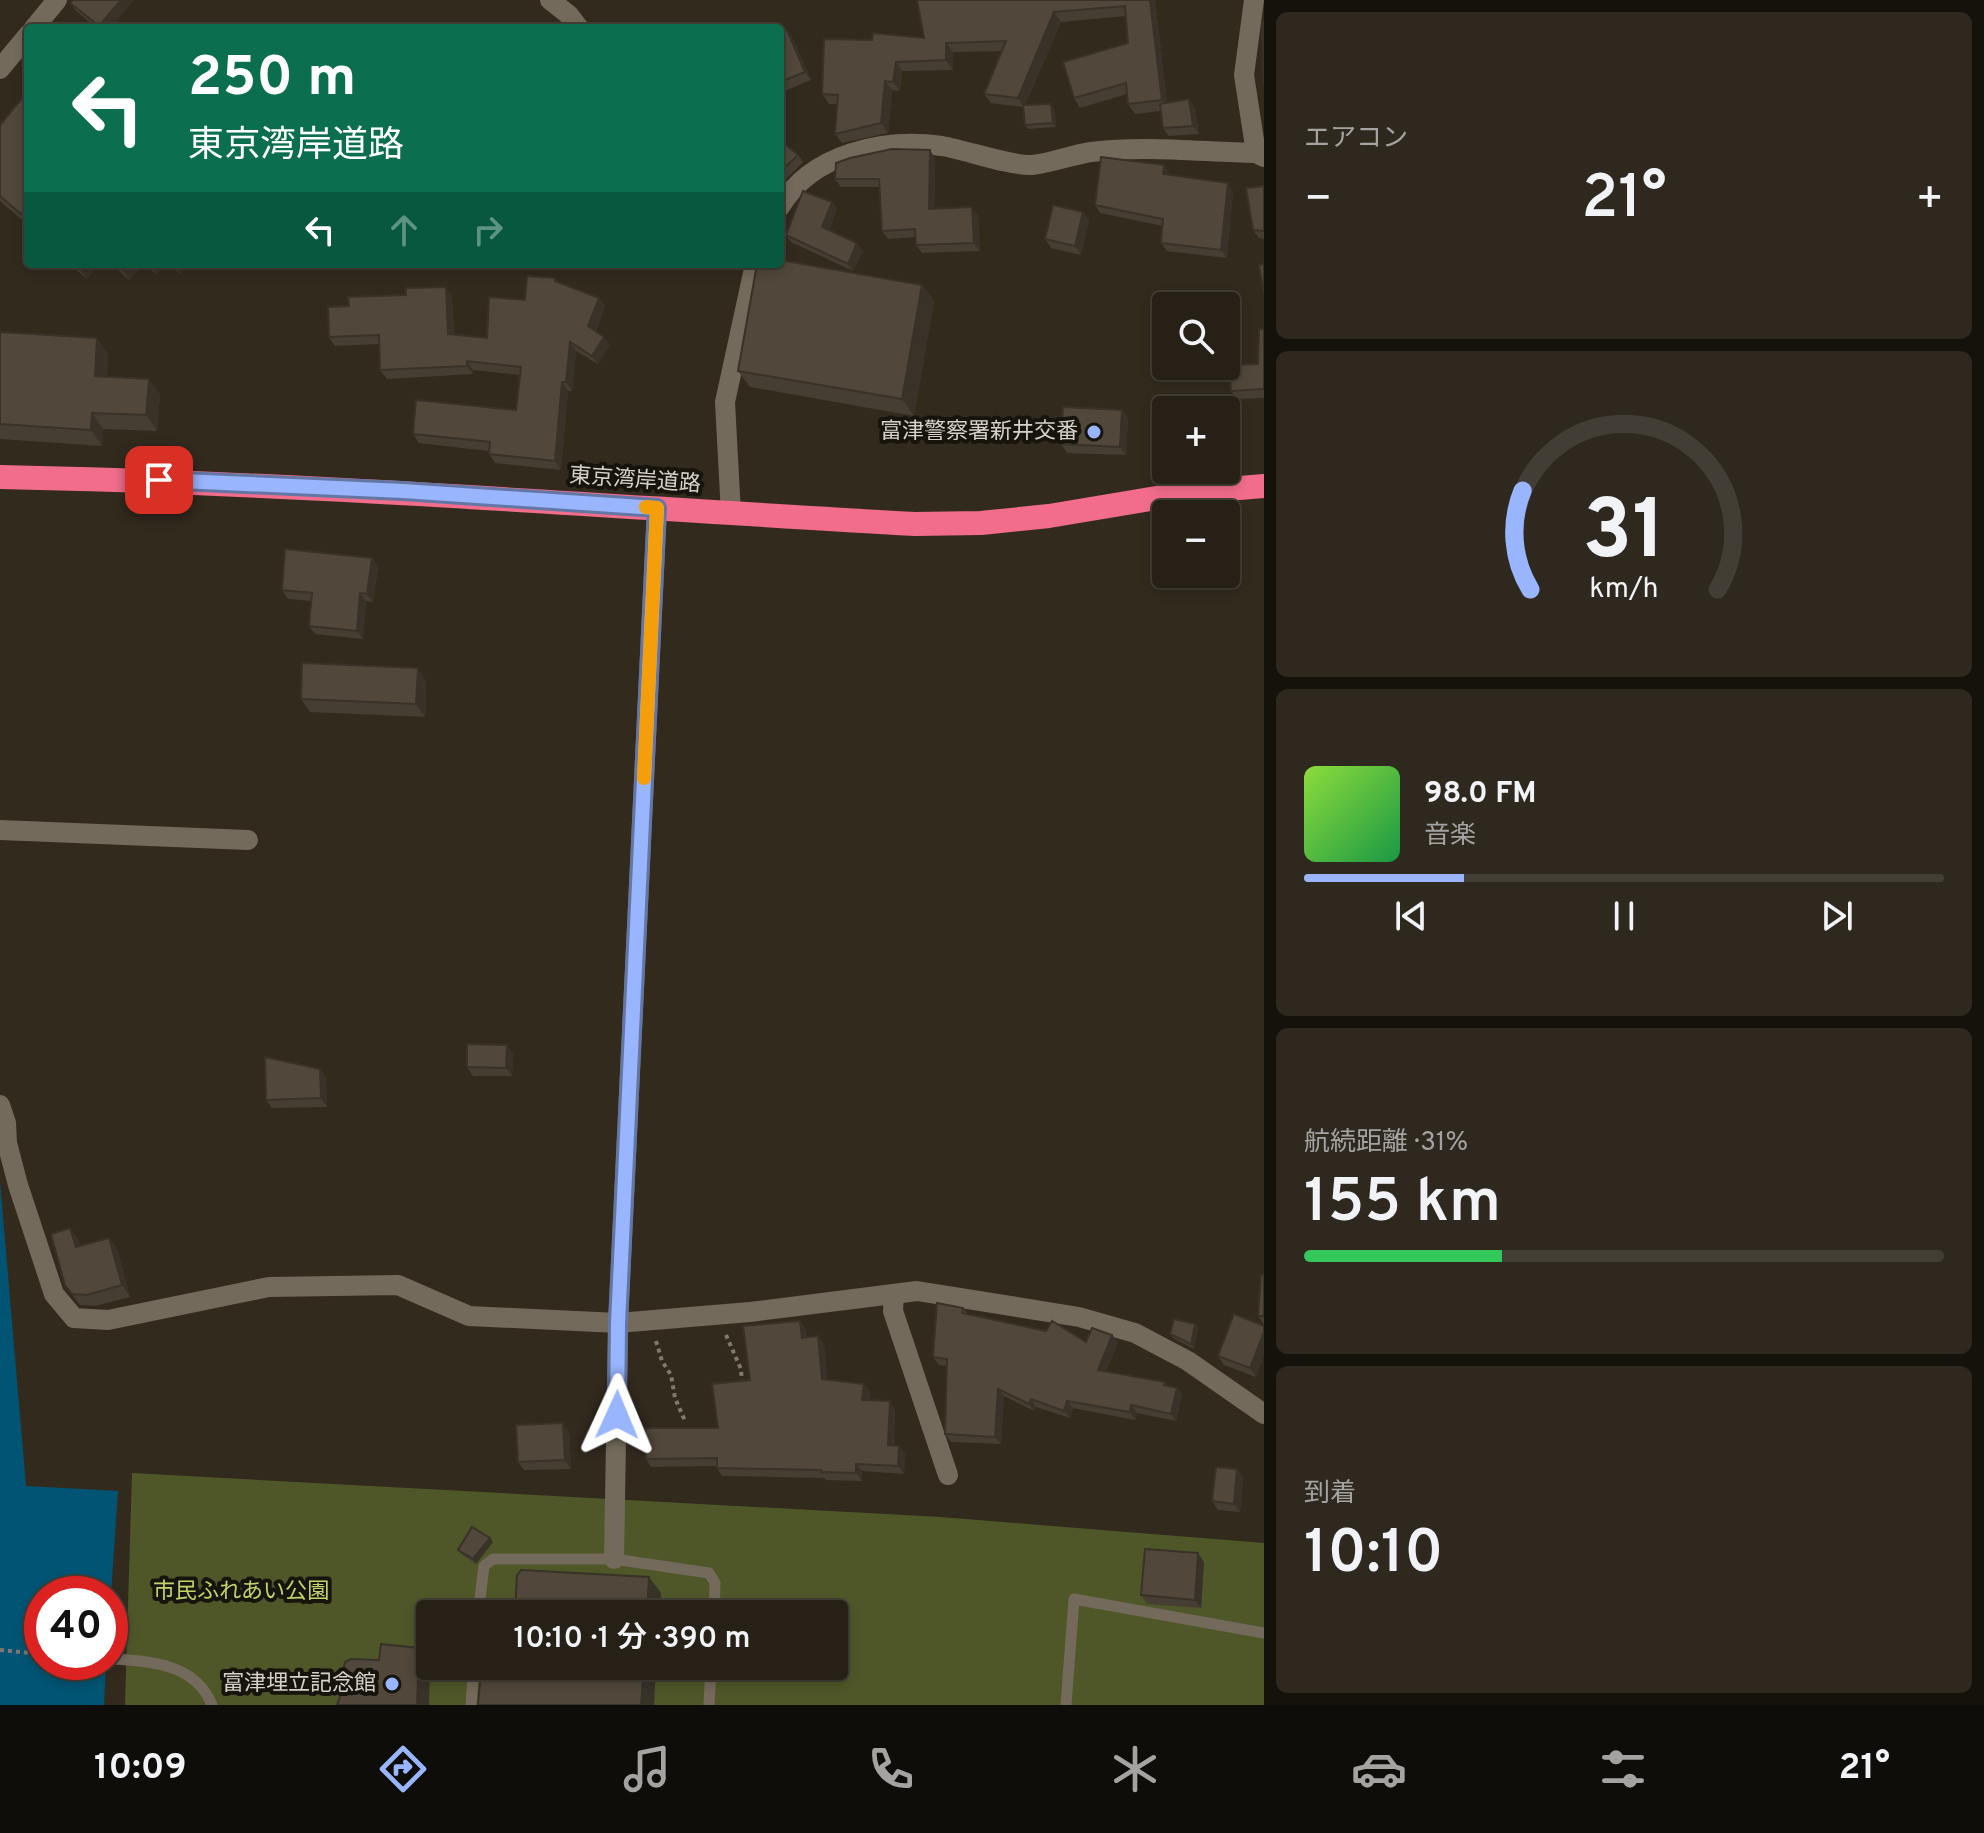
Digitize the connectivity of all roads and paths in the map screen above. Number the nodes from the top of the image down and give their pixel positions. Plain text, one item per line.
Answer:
1 (57, 0) edge
2 (550, 0) edge
3 (1254, 0) edge
4 (576, 14) edge
5 (37, 24) edge
6 (24, 40) edge
7 (0, 69) edge
8 (1260, 155) edge
9 (784, 201) edge
10 (754, 268) edge
11 (0, 477) edge
12 (1264, 486) edge
13 (657, 508) junction
14 (731, 514) junction
15 (0, 830) edge
16 (248, 840) dead end
17 (0, 1105) edge
18 (894, 1294) junction
19 (714, 1316) junction
20 (651, 1321) junction
21 (618, 1323) junction
22 (742, 1392) edge
23 (1264, 1414) edge
24 (685, 1421) dead end
25 (948, 1475) dead end
26 (614, 1559) junction
27 (480, 1600) edge
28 (714, 1600) edge
29 (1264, 1633) edge
30 (0, 1650) edge
31 (24, 1652) edge
32 (128, 1660) edge
33 (473, 1680) edge
34 (710, 1680) edge
35 (212, 1705) edge
36 (471, 1705) edge
37 (709, 1705) edge
38 (1066, 1705) edge

1 - 5 street
2 - 4 street
3 - 8 street
6 - 7 street
8 - 9 street
10 - 14 street
11 - 13 highway, 東京湾岸道路
12 - 14 highway, 東京湾岸道路
13 - 14 highway, 東京湾岸道路
13 - 21 street
15 - 16 street
17 - 21 street
18 - 19 street
18 - 23 street
18 - 25 street
19 - 20 street
19 - 22 path
20 - 21 street
20 - 24 path
21 - 26 street
26 - 27 lane
26 - 28 lane
29 - 38 lane
30 - 31 path
32 - 35 lane
33 - 36 lane
34 - 37 lane

